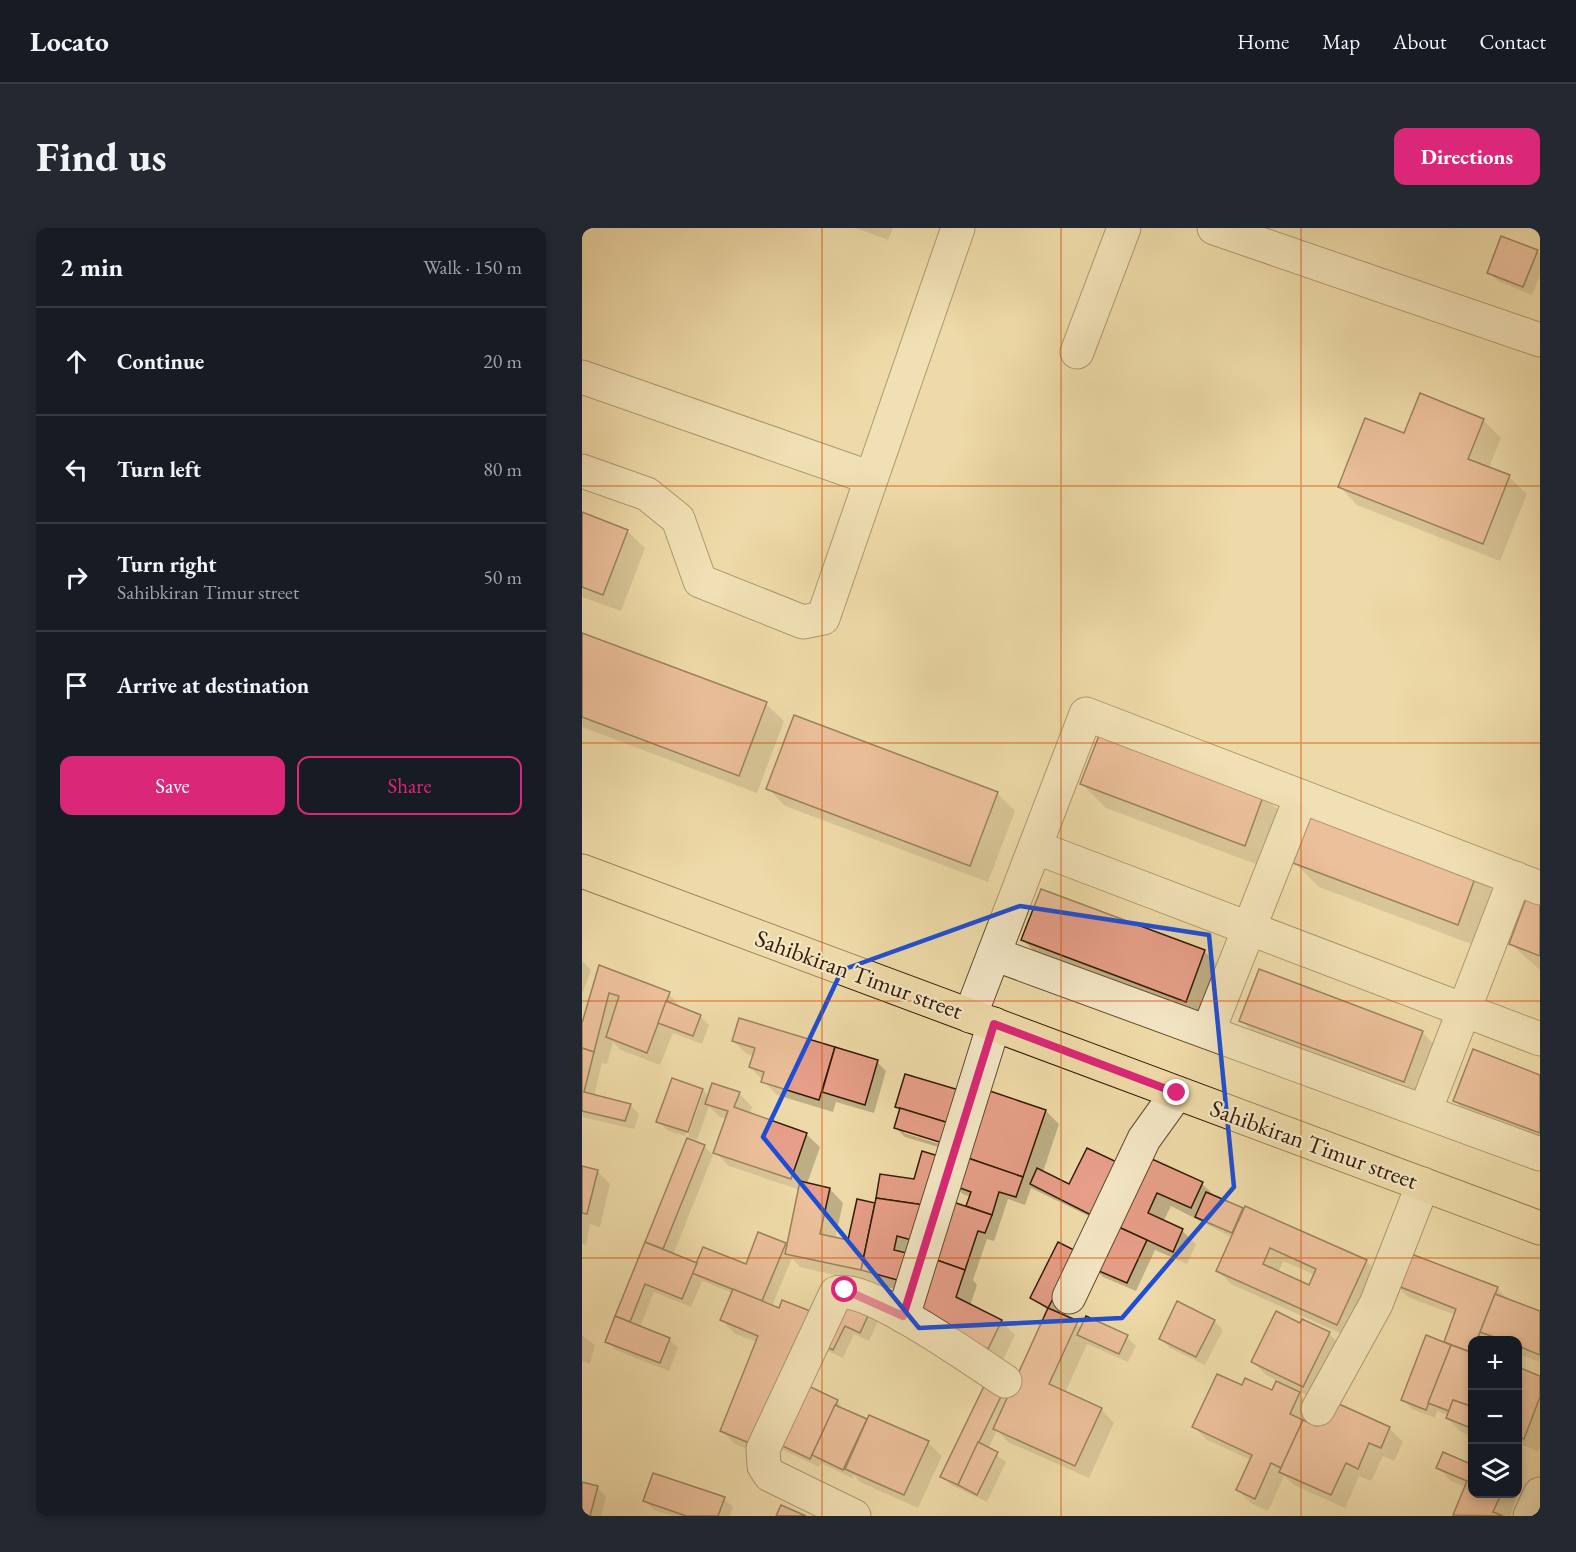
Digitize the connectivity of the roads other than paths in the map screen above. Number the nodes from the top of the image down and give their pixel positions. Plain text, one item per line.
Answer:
1 (958, 228) edge
2 (1124, 228) edge
3 (1214, 228) edge
4 (1540, 340) edge
5 (1077, 352) dead end
6 (582, 377) edge
7 (582, 471) edge
8 (871, 478) junction
9 (1301, 796) junction
10 (1035, 847) junction
11 (582, 871) edge
12 (1528, 883) edge
13 (1250, 928) junction
14 (994, 954) junction
15 (1464, 1010) junction
16 (982, 1020) junction
17 (1209, 1032) junction
18 (1540, 1039) edge
19 (1177, 1093) junction
20 (1425, 1112) junction
21 (1540, 1154) edge
22 (1423, 1184) junction
23 (1540, 1228) edge
24 (1069, 1297) dead end
25 (903, 1316) junction
26 (1005, 1381) dead end
27 (1318, 1409) dead end
28 (1540, 1494) edge
29 (854, 1516) edge
30 (1530, 1516) edge

1 - 8 street
2 - 5 street
3 - 4 street
6 - 8 street
7 - 8 street
9 - 10 street
9 - 12 street
9 - 13 street
10 - 13 street
10 - 14 street
11 - 16 main road, Sahibkiran Timur street
12 - 15 street
13 - 15 street
13 - 17 street
14 - 16 street
14 - 17 street
15 - 18 street
15 - 20 street
16 - 19 main road, Sahibkiran Timur street
16 - 25 street
17 - 20 street
19 - 22 main road, Sahibkiran Timur street
19 - 24 street
20 - 21 street
22 - 23 main road, Sahibkiran Timur street
22 - 27 street
25 - 26 street
25 - 29 street
28 - 30 street

